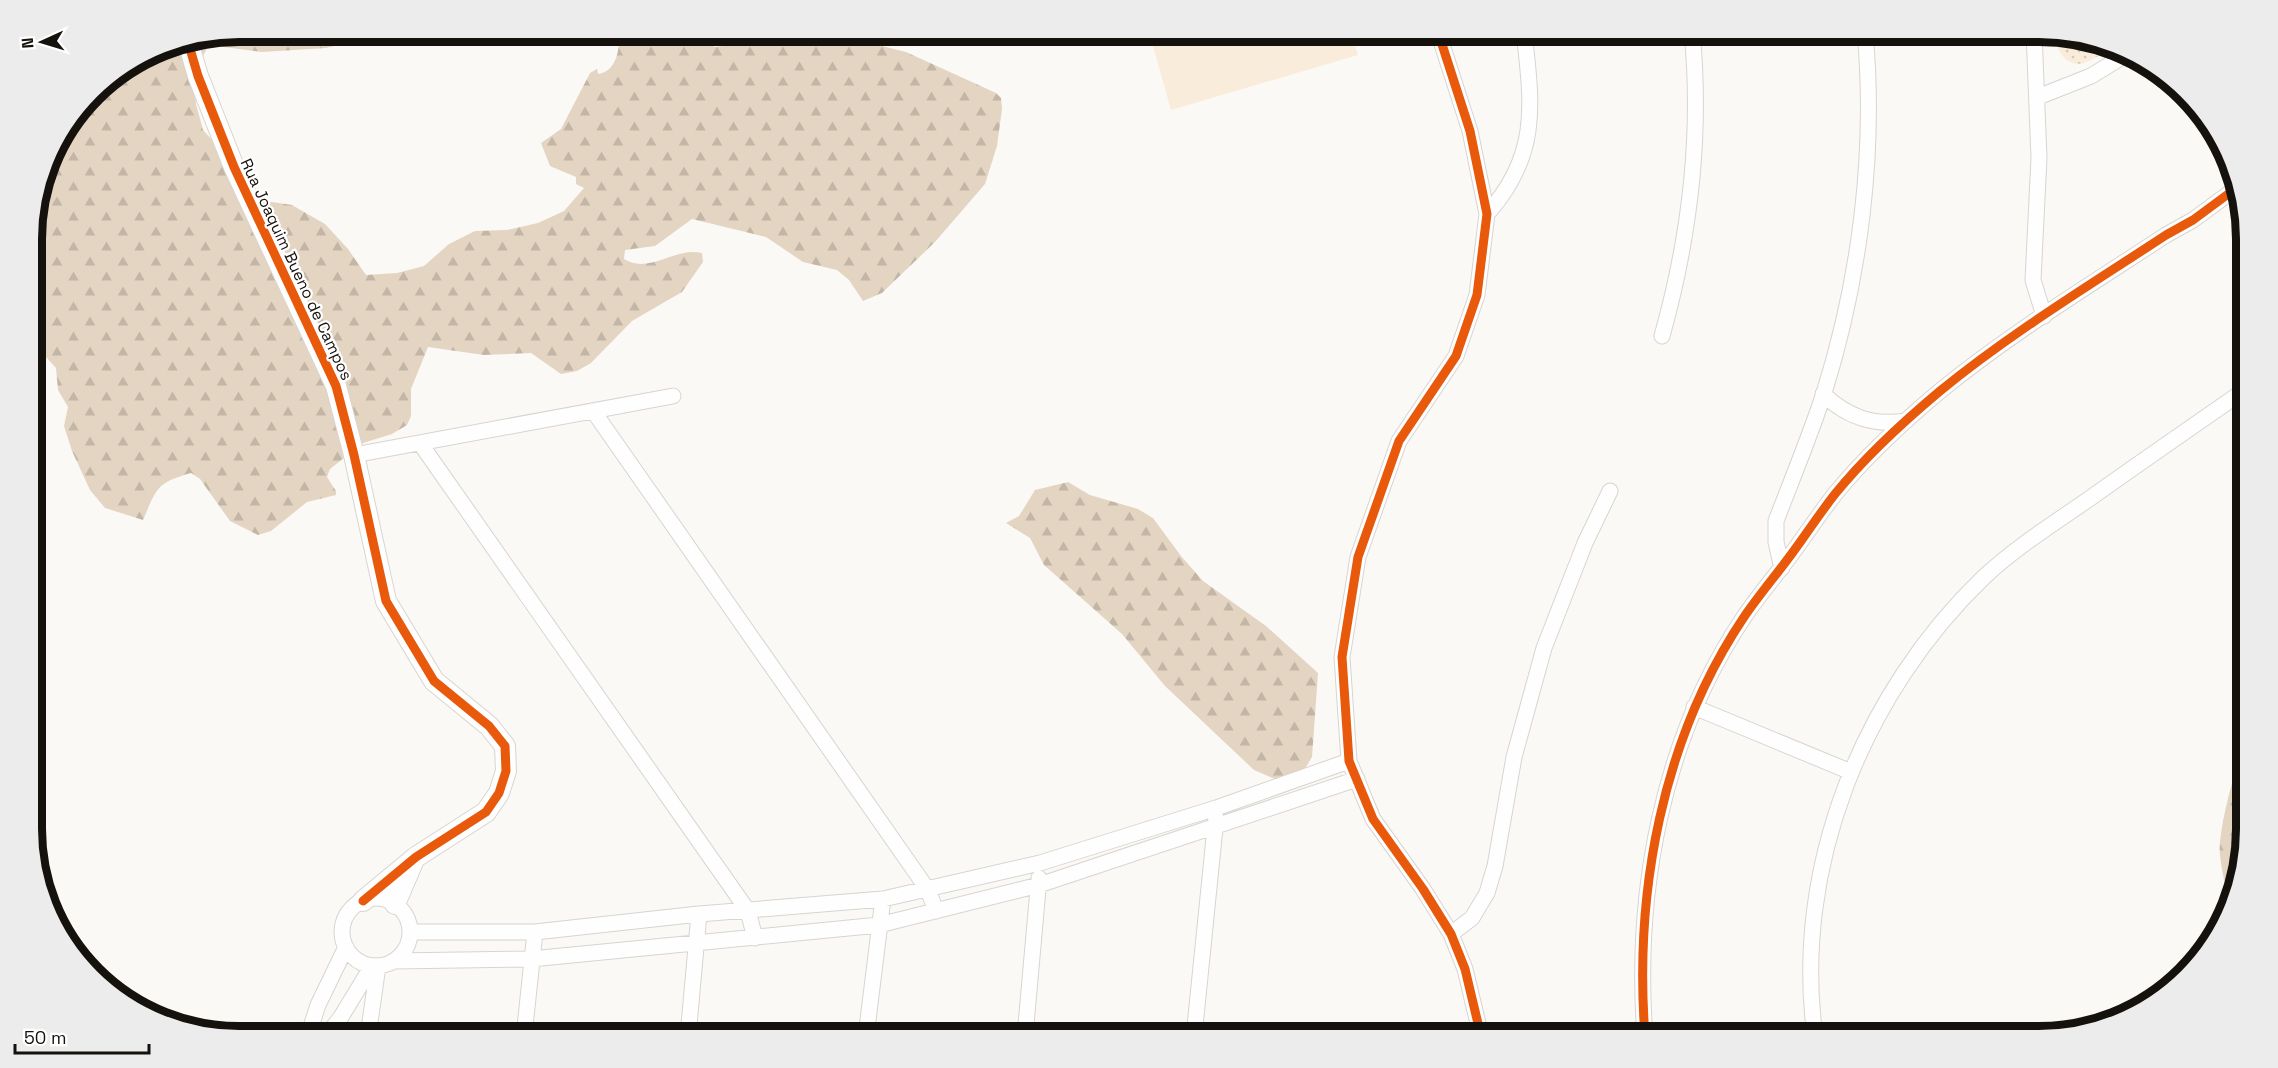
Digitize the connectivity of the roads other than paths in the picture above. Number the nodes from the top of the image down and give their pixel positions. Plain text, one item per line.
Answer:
1 (1441, 42) edge
2 (1525, 42) edge
3 (1693, 42) edge
4 (1865, 42) edge
5 (2035, 42) edge
6 (190, 49) edge
7 (2119, 59) edge
8 (2038, 97) junction
9 (2230, 193) edge
10 (1487, 214) junction
11 (2044, 316) junction
12 (1662, 336) dead end
13 (1823, 394) junction
14 (673, 396) dead end
15 (2236, 396) edge
16 (594, 412) junction
17 (1906, 421) junction
18 (420, 442) junction
19 (354, 455) junction
20 (1610, 491) dead end
21 (1782, 568) junction
22 (1694, 707) junction
23 (1349, 761) junction
24 (1851, 772) junction
25 (1356, 779) junction
26 (1216, 808) junction
27 (1216, 827) junction
28 (416, 857) junction
29 (1040, 863) junction
30 (1039, 885) junction
31 (928, 890) junction
32 (882, 899) junction
33 (363, 901) junction
34 (395, 904) junction
35 (748, 911) junction
36 (936, 911) junction
37 (699, 914) junction
38 (879, 925) junction
39 (410, 932) junction
40 (535, 932) junction
41 (1451, 934) junction
42 (755, 938) junction
43 (696, 943) junction
44 (346, 947) junction
45 (531, 959) junction
46 (394, 961) junction
47 (375, 966) junction
48 (311, 1026) edge
49 (333, 1026) edge
50 (369, 1026) edge
51 (525, 1026) edge
52 (689, 1026) edge
53 (867, 1026) edge
54 (1026, 1026) edge
55 (1195, 1026) edge
56 (1479, 1026) edge
57 (1645, 1026) edge
58 (1814, 1026) edge

1 - 10 street
2 - 10 street
3 - 12 street
4 - 13 street
5 - 8 street
6 - 19 street, Rua Joaquim Bueno de Campos
7 - 8 street
8 - 11 street
9 - 11 street
10 - 23 street
11 - 17 street
13 - 17 street
13 - 21 street
14 - 16 street
15 - 24 street
16 - 18 street
16 - 31 street
17 - 21 street
18 - 19 street
18 - 35 street
19 - 28 street, Rua Joaquim Bueno de Campos
20 - 41 street
21 - 22 street
22 - 24 street
22 - 57 street
23 - 25 street
23 - 26 street
24 - 58 street
25 - 27 street
25 - 41 street
26 - 27 street
26 - 29 street
27 - 30 street
27 - 55 street
28 - 33 street, Rua Joaquim Bueno de Campos
28 - 34 street
29 - 30 street
29 - 31 street
30 - 36 street
30 - 54 street
31 - 32 street
31 - 36 street
32 - 35 street
32 - 38 street
33 - 34 street
33 - 44 street
34 - 39 street
35 - 37 street
35 - 42 street
36 - 38 street
37 - 40 street
37 - 43 street
38 - 42 street
38 - 53 street
39 - 40 street
39 - 46 street
40 - 45 street
41 - 56 street
42 - 43 street
43 - 45 street
43 - 52 street
44 - 47 street
44 - 48 street
45 - 46 street
45 - 51 street
46 - 47 street
47 - 49 street
47 - 50 street

